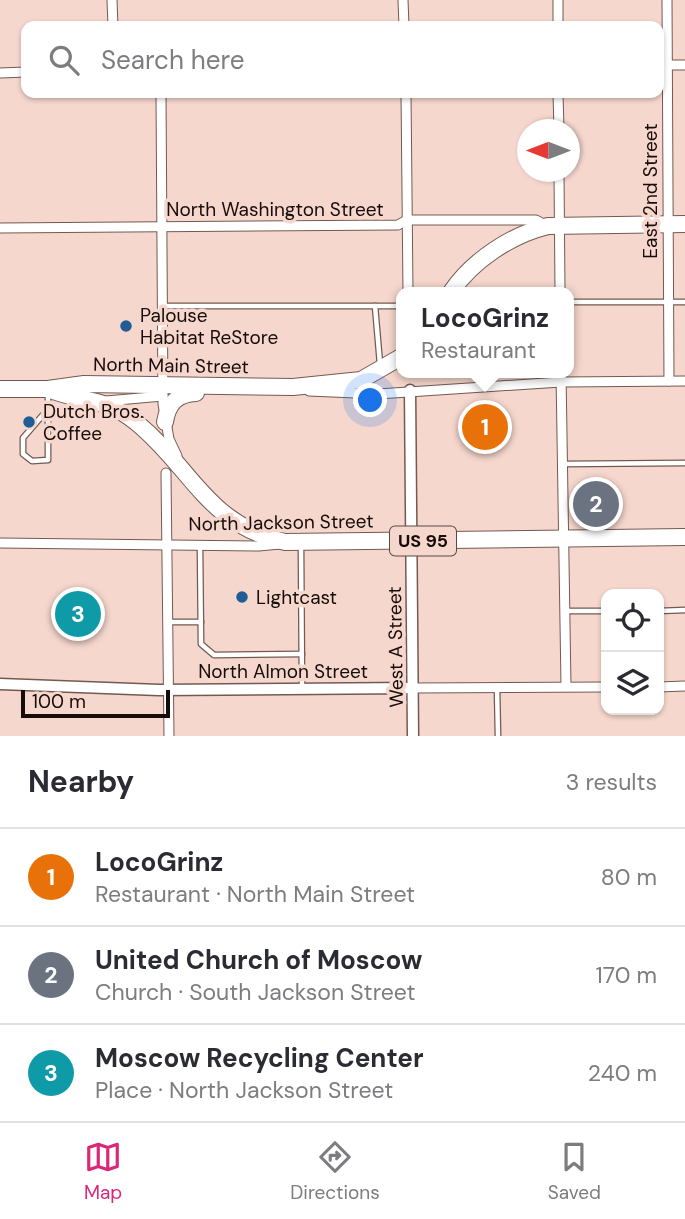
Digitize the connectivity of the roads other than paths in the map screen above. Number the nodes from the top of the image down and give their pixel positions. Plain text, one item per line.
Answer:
1 (112, 0) edge
2 (403, 0) edge
3 (558, 0) edge
4 (667, 0) edge
5 (113, 21) edge
6 (404, 21) edge
7 (558, 21) edge
8 (664, 49) edge
9 (664, 65) edge
10 (685, 65) edge
11 (21, 72) edge
12 (0, 73) edge
13 (664, 97) edge
14 (161, 98) edge
15 (406, 98) edge
16 (558, 98) edge
17 (559, 119) edge
18 (558, 182) edge
19 (407, 220) junction
20 (668, 224) junction
21 (685, 224) edge
22 (162, 226) junction
23 (554, 226) junction
24 (0, 229) edge
25 (408, 287) edge
26 (456, 287) edge
27 (560, 287) edge
28 (574, 302) edge
29 (668, 302) junction
30 (685, 302) edge
31 (163, 306) junction
32 (375, 306) junction
33 (396, 306) edge
34 (396, 361) edge
35 (381, 371) junction
36 (561, 378) edge
37 (669, 381) junction
38 (685, 381) edge
39 (293, 387) junction
40 (226, 388) junction
41 (0, 389) edge
42 (48, 389) junction
43 (410, 390) junction
44 (163, 391) junction
45 (94, 399) junction
46 (48, 409) junction
47 (164, 422) junction
48 (685, 463) edge
49 (562, 464) junction
50 (166, 473) dead end
51 (191, 482) junction
52 (685, 537) edge
53 (562, 538) junction
54 (411, 541) junction
55 (293, 542) junction
56 (0, 543) edge
57 (169, 543) junction
58 (200, 546) junction
59 (565, 611) junction
60 (601, 611) edge
61 (664, 611) edge
62 (685, 611) edge
63 (170, 622) junction
64 (201, 622) junction
65 (302, 654) junction
66 (0, 684) edge
67 (566, 686) junction
68 (685, 686) edge
69 (601, 687) edge
70 (664, 687) edge
71 (413, 688) junction
72 (497, 688) junction
73 (302, 689) junction
74 (170, 690) junction
75 (169, 736) edge
76 (413, 736) edge
77 (498, 736) edge

1 - 5 street
2 - 6 street
3 - 7 street
4 - 8 street, East 2nd Street
9 - 10 street
11 - 12 street
13 - 20 street, East 2nd Street
14 - 22 street
15 - 19 street
16 - 17 street
18 - 23 street
19 - 22 street, North Washington Street
19 - 23 street, North Washington Street
19 - 25 street
20 - 21 highway
20 - 23 highway
20 - 29 street, East 2nd Street
22 - 24 street, North Washington Street
22 - 31 street
23 - 26 highway
23 - 27 street
28 - 29 lane
29 - 30 lane
29 - 37 street, East 2nd Street
31 - 32 lane
31 - 44 street
32 - 33 lane
32 - 35 lane
34 - 35 highway, North Main Street / US 95
35 - 39 highway, North Main Street / US 95
36 - 37 street, North Main Street
36 - 43 street, North Main Street
36 - 49 street
37 - 38 street, North Main Street
39 - 40 highway, North Main Street / US 95
39 - 43 street, North Main Street
40 - 44 highway, North Main Street / US 95
40 - 47 highway
41 - 42 highway, North Main Street / US 95
42 - 44 highway, North Main Street / US 95
42 - 45 highway, North Main Street / US 95
42 - 46 lane
43 - 54 street, West A Street
44 - 45 street, North Main Street
44 - 47 street
45 - 51 highway, North Main Street / US 95
46 - 46 lane
47 - 51 street
48 - 49 lane
49 - 53 street
50 - 57 street
51 - 55 highway, North Main Street / US 95
52 - 53 highway, US 95
53 - 54 highway, North Jackson Street / US 95
53 - 59 street
54 - 55 highway, North Jackson Street / US 95
54 - 71 street, West A Street
55 - 58 street, North Jackson Street
55 - 65 lane
56 - 57 street, North Jackson Street
57 - 58 street, North Jackson Street
57 - 63 street
58 - 64 lane
59 - 60 lane
59 - 67 street
61 - 62 lane
63 - 64 lane
63 - 74 street
64 - 65 lane
65 - 73 lane
66 - 74 street, North Almon Street
67 - 69 street, North Almon Street
67 - 72 street, North Almon Street
68 - 70 street
71 - 72 street, North Almon Street
71 - 73 street, North Almon Street
71 - 76 street, West A Street
72 - 77 lane
73 - 74 street, North Almon Street
74 - 75 street

